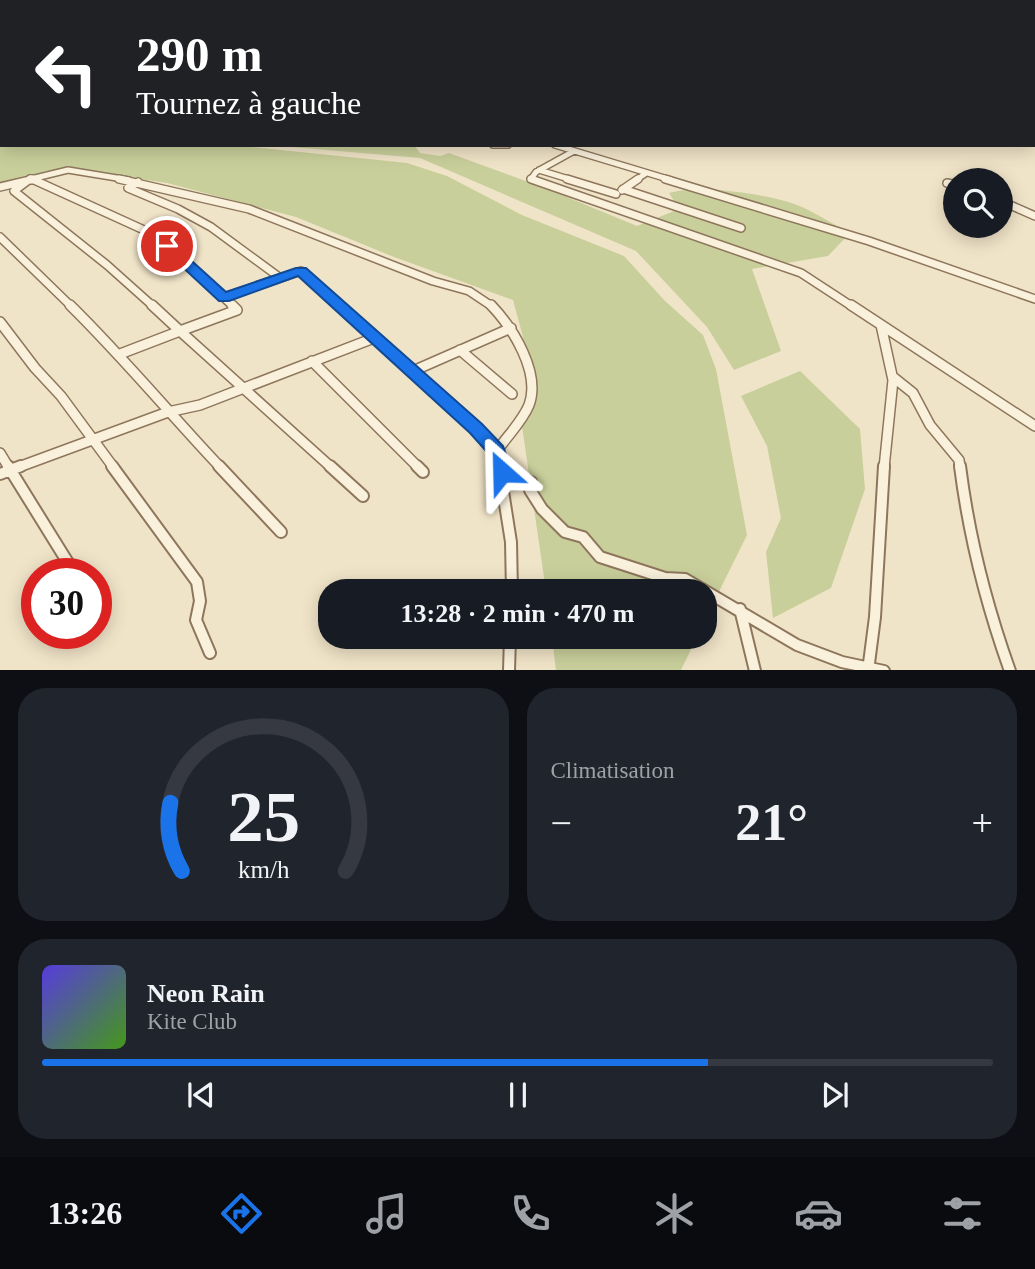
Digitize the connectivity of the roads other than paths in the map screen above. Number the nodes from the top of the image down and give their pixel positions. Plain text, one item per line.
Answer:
1 (561, 147) edge
2 (574, 151) junction
3 (539, 170) junction
4 (645, 174) junction
5 (31, 178) junction
6 (138, 182) junction
7 (0, 187) edge
8 (620, 192) junction
9 (603, 204) junction
10 (1013, 206) edge
11 (1035, 216) edge
12 (741, 228) dead end
13 (0, 237) edge
14 (279, 277) junction
15 (224, 297) junction
16 (1035, 299) edge
17 (0, 322) edge
18 (881, 325) junction
19 (511, 328) junction
20 (183, 332) junction
21 (374, 338) junction
22 (460, 351) junction
23 (120, 354) junction
24 (312, 361) junction
25 (413, 371) junction
26 (893, 377) junction
27 (244, 388) junction
28 (512, 394) dead end
29 (168, 412) junction
30 (1035, 426) edge
31 (92, 440) junction
32 (496, 450) junction
33 (0, 453) edge
34 (5, 472) edge
35 (423, 472) dead end
36 (502, 472) junction
37 (363, 496) dead end
38 (281, 533) dead end
39 (64, 558) edge
40 (512, 579) edge
41 (740, 609) junction
42 (510, 649) edge
43 (210, 653) dead end
44 (509, 670) edge
45 (755, 670) edge
46 (866, 670) edge
47 (884, 670) edge
48 (1010, 670) edge

1 - 2 street
2 - 3 street
2 - 4 street
3 - 8 street
3 - 9 street
4 - 8 street
4 - 16 street
5 - 6 street
5 - 7 street
5 - 15 street
5 - 20 street
6 - 14 street
6 - 19 street
8 - 9 street
8 - 12 street
9 - 18 street
10 - 11 street
13 - 23 street
14 - 15 street
14 - 21 street
15 - 20 street
17 - 31 street
18 - 26 street
18 - 30 street
19 - 22 street
19 - 32 street
20 - 23 street
20 - 27 street
21 - 24 street
21 - 25 street
22 - 25 street
22 - 28 street
23 - 29 street
24 - 27 street
24 - 35 street
25 - 32 street
26 - 46 street
26 - 48 street
27 - 29 street
27 - 37 street
29 - 31 street
29 - 38 street
31 - 34 street
31 - 43 street
32 - 36 street
33 - 34 street
34 - 39 street
36 - 40 street
36 - 41 street
41 - 45 street
41 - 46 street
42 - 44 street
46 - 47 street

